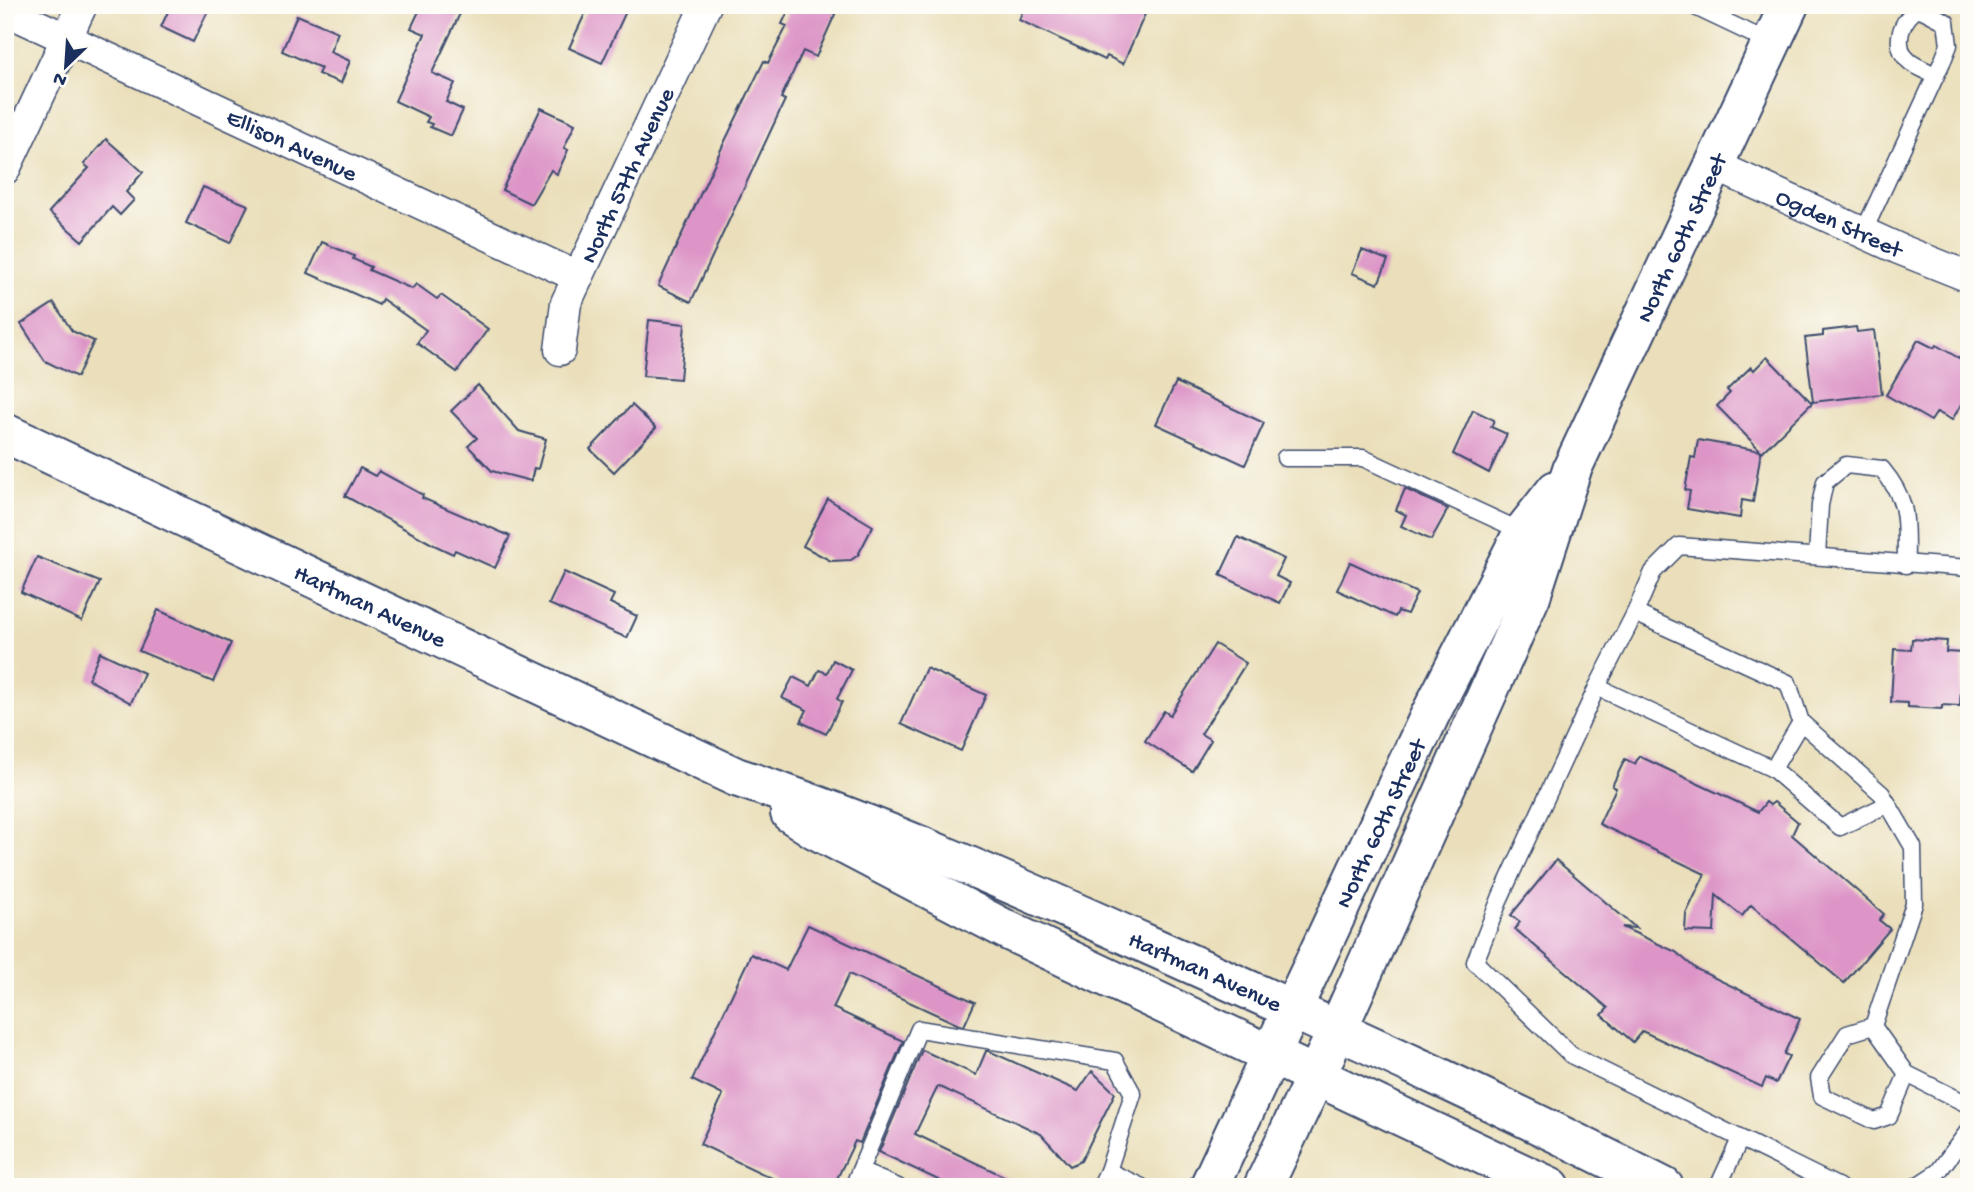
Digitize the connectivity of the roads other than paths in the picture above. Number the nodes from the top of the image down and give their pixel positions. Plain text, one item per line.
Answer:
1 (82, 5) edge
2 (706, 5) edge
3 (1691, 5) edge
4 (1789, 5) edge
5 (5, 10) edge
6 (66, 39) junction
7 (1771, 43) junction
8 (1936, 76) dead end
9 (1714, 165) junction
10 (5, 169) edge
11 (1863, 233) junction
12 (1969, 276) edge
13 (578, 277) junction
14 (560, 350) dead end
15 (5, 433) edge
16 (1285, 458) dead end
17 (1572, 469) junction
18 (1523, 532) junction
19 (1817, 556) junction
20 (1906, 565) junction
21 (1969, 568) edge
22 (1636, 613) junction
23 (1597, 688) junction
24 (1801, 722) junction
25 (1773, 769) junction
26 (736, 777) junction
27 (1888, 804) junction
28 (1291, 1009) junction
29 (1873, 1026) junction
30 (1337, 1031) junction
31 (1270, 1053) junction
32 (1316, 1074) junction
33 (1907, 1074) junction
34 (1969, 1105) edge
35 (1969, 1130) edge
36 (1740, 1139) junction
37 (860, 1171) junction
38 (1108, 1171) junction
39 (853, 1187) edge
40 (898, 1187) edge
41 (1100, 1187) edge
42 (1142, 1187) edge
43 (1209, 1187) edge
44 (1263, 1187) edge
45 (1551, 1187) edge
46 (1664, 1187) edge
47 (1718, 1187) edge
48 (1839, 1187) edge
49 (1915, 1187) edge

1 - 6 street
2 - 13 street, North 57th Avenue
3 - 7 lane
4 - 7 main road, North 60th Street
5 - 6 street, Ellison Avenue
6 - 10 street
6 - 13 street, Ellison Avenue
7 - 9 main road, North 60th Street
8 - 11 lane
9 - 11 street, Ogden Street
9 - 17 main road, North 60th Street
11 - 12 street, Ogden Street
13 - 14 street, North 57th Avenue
15 - 26 main road, Hartman Avenue
16 - 18 lane
17 - 18 main road, North 60th Street
17 - 30 main road, North 60th Street
18 - 28 main road, North 60th Street
19 - 20 lane
19 - 20 lane
19 - 22 lane
20 - 21 lane
22 - 23 lane
22 - 24 lane
23 - 25 lane
23 - 36 lane
24 - 25 lane
24 - 27 lane
25 - 27 lane
26 - 28 main road, Hartman Avenue
26 - 31 main road, Hartman Avenue
27 - 29 lane
28 - 30 main road, Hartman Avenue
28 - 31 main road, North 60th Street
29 - 33 lane
29 - 33 lane
30 - 32 main road, North 60th Street
30 - 46 main road, Hartman Avenue
31 - 32 main road, Hartman Avenue
31 - 43 main road, North 60th Street
32 - 44 main road, North 60th Street
32 - 45 main road, Hartman Avenue
33 - 34 lane
35 - 49 lane
36 - 47 lane
36 - 48 lane
37 - 38 lane
37 - 39 lane
37 - 40 lane
38 - 41 lane
38 - 42 lane

